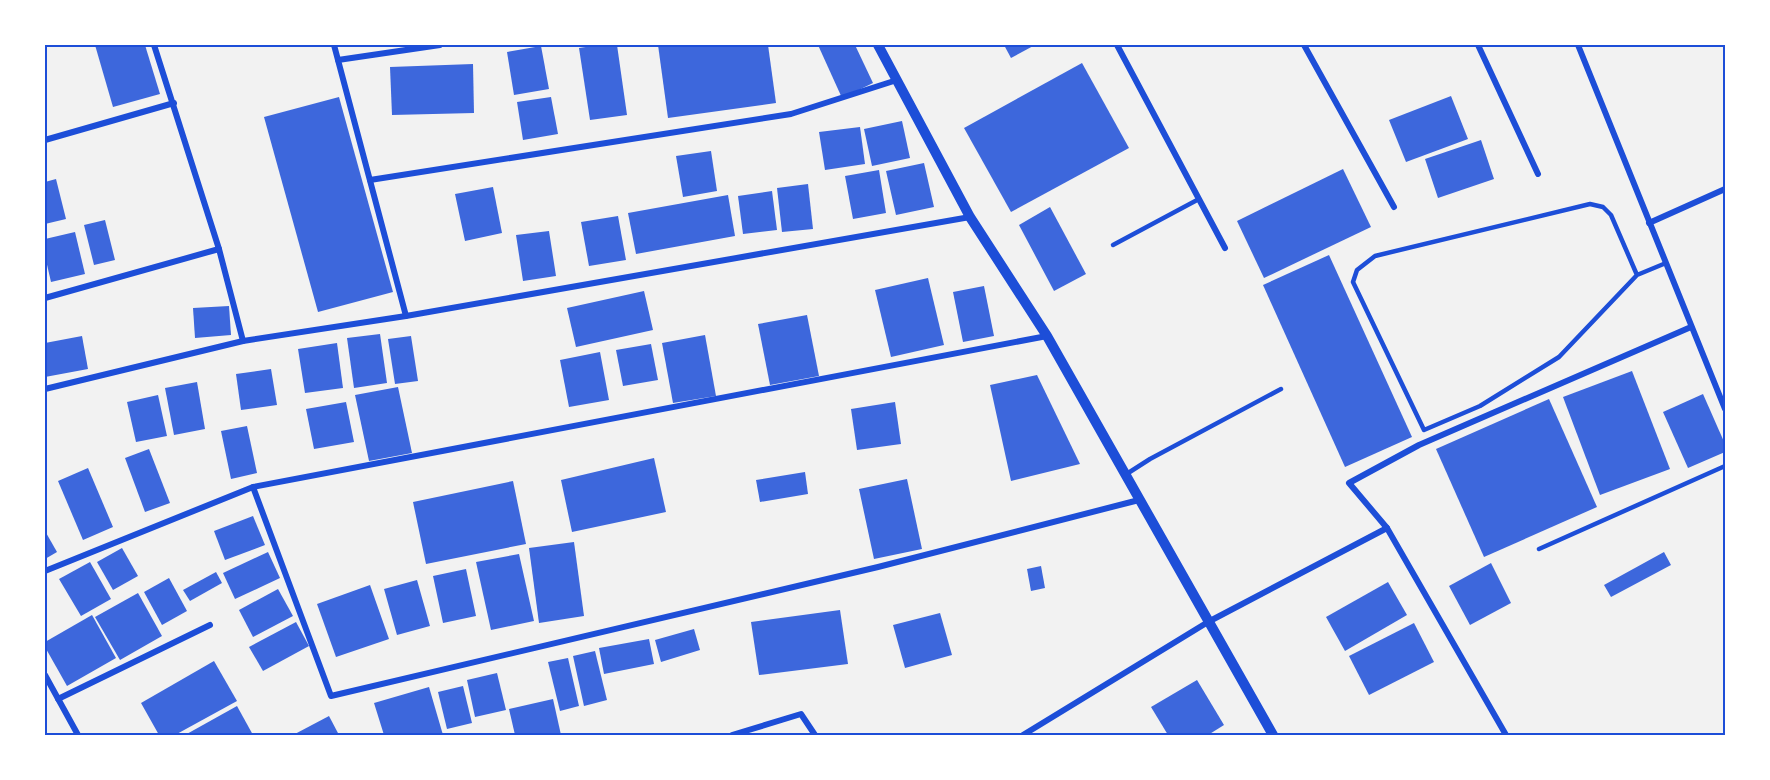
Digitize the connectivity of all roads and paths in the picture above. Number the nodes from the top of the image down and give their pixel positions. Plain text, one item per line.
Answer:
1 (154, 45) edge
2 (334, 45) edge
3 (441, 45) edge
4 (878, 45) edge
5 (1117, 45) edge
6 (1304, 45) edge
7 (1478, 45) edge
8 (1578, 45) edge
9 (338, 60) junction
10 (897, 80) junction
11 (174, 103) junction
12 (45, 140) edge
13 (1538, 174) dead end
14 (370, 180) junction
15 (1725, 189) edge
16 (1199, 199) junction
17 (1394, 207) dead end
18 (970, 217) junction
19 (1649, 223) junction
20 (1113, 245) dead end
21 (1224, 248) dead end
22 (219, 249) junction
23 (1666, 263) junction
24 (1637, 275) junction
25 (45, 298) edge
26 (406, 316) junction
27 (1691, 327) junction
28 (1047, 336) junction
29 (243, 340) junction
30 (45, 389) edge
31 (1281, 389) dead end
32 (1725, 409) edge
33 (1725, 466) edge
34 (1125, 475) junction
35 (253, 487) junction
36 (1139, 500) junction
37 (1387, 528) junction
38 (1539, 549) dead end
39 (45, 571) edge
40 (1208, 622) junction
41 (210, 625) dead end
42 (45, 675) edge
43 (58, 699) junction
44 (78, 735) edge
45 (732, 735) edge
46 (814, 735) edge
47 (1023, 735) edge
48 (1273, 735) edge
49 (1506, 735) edge

1 - 11 street
2 - 9 street
3 - 9 street
4 - 10 street
5 - 16 street
6 - 17 street
7 - 13 street
8 - 19 street
9 - 14 street
10 - 14 street
10 - 18 street
11 - 12 street
11 - 22 street
14 - 26 street
15 - 19 street
16 - 20 lane
16 - 21 street
18 - 26 street
18 - 28 street
19 - 23 street
22 - 25 street
22 - 29 street
23 - 24 lane
23 - 27 street
24 - 24 lane
26 - 29 street
27 - 32 street
27 - 37 street
28 - 34 street
28 - 35 street
29 - 30 street
31 - 34 lane
33 - 38 lane
34 - 36 street
35 - 36 street
35 - 39 street
36 - 40 street
37 - 40 street
37 - 49 street
40 - 47 street
40 - 48 street
41 - 43 street
42 - 43 street
43 - 44 street
45 - 46 street

